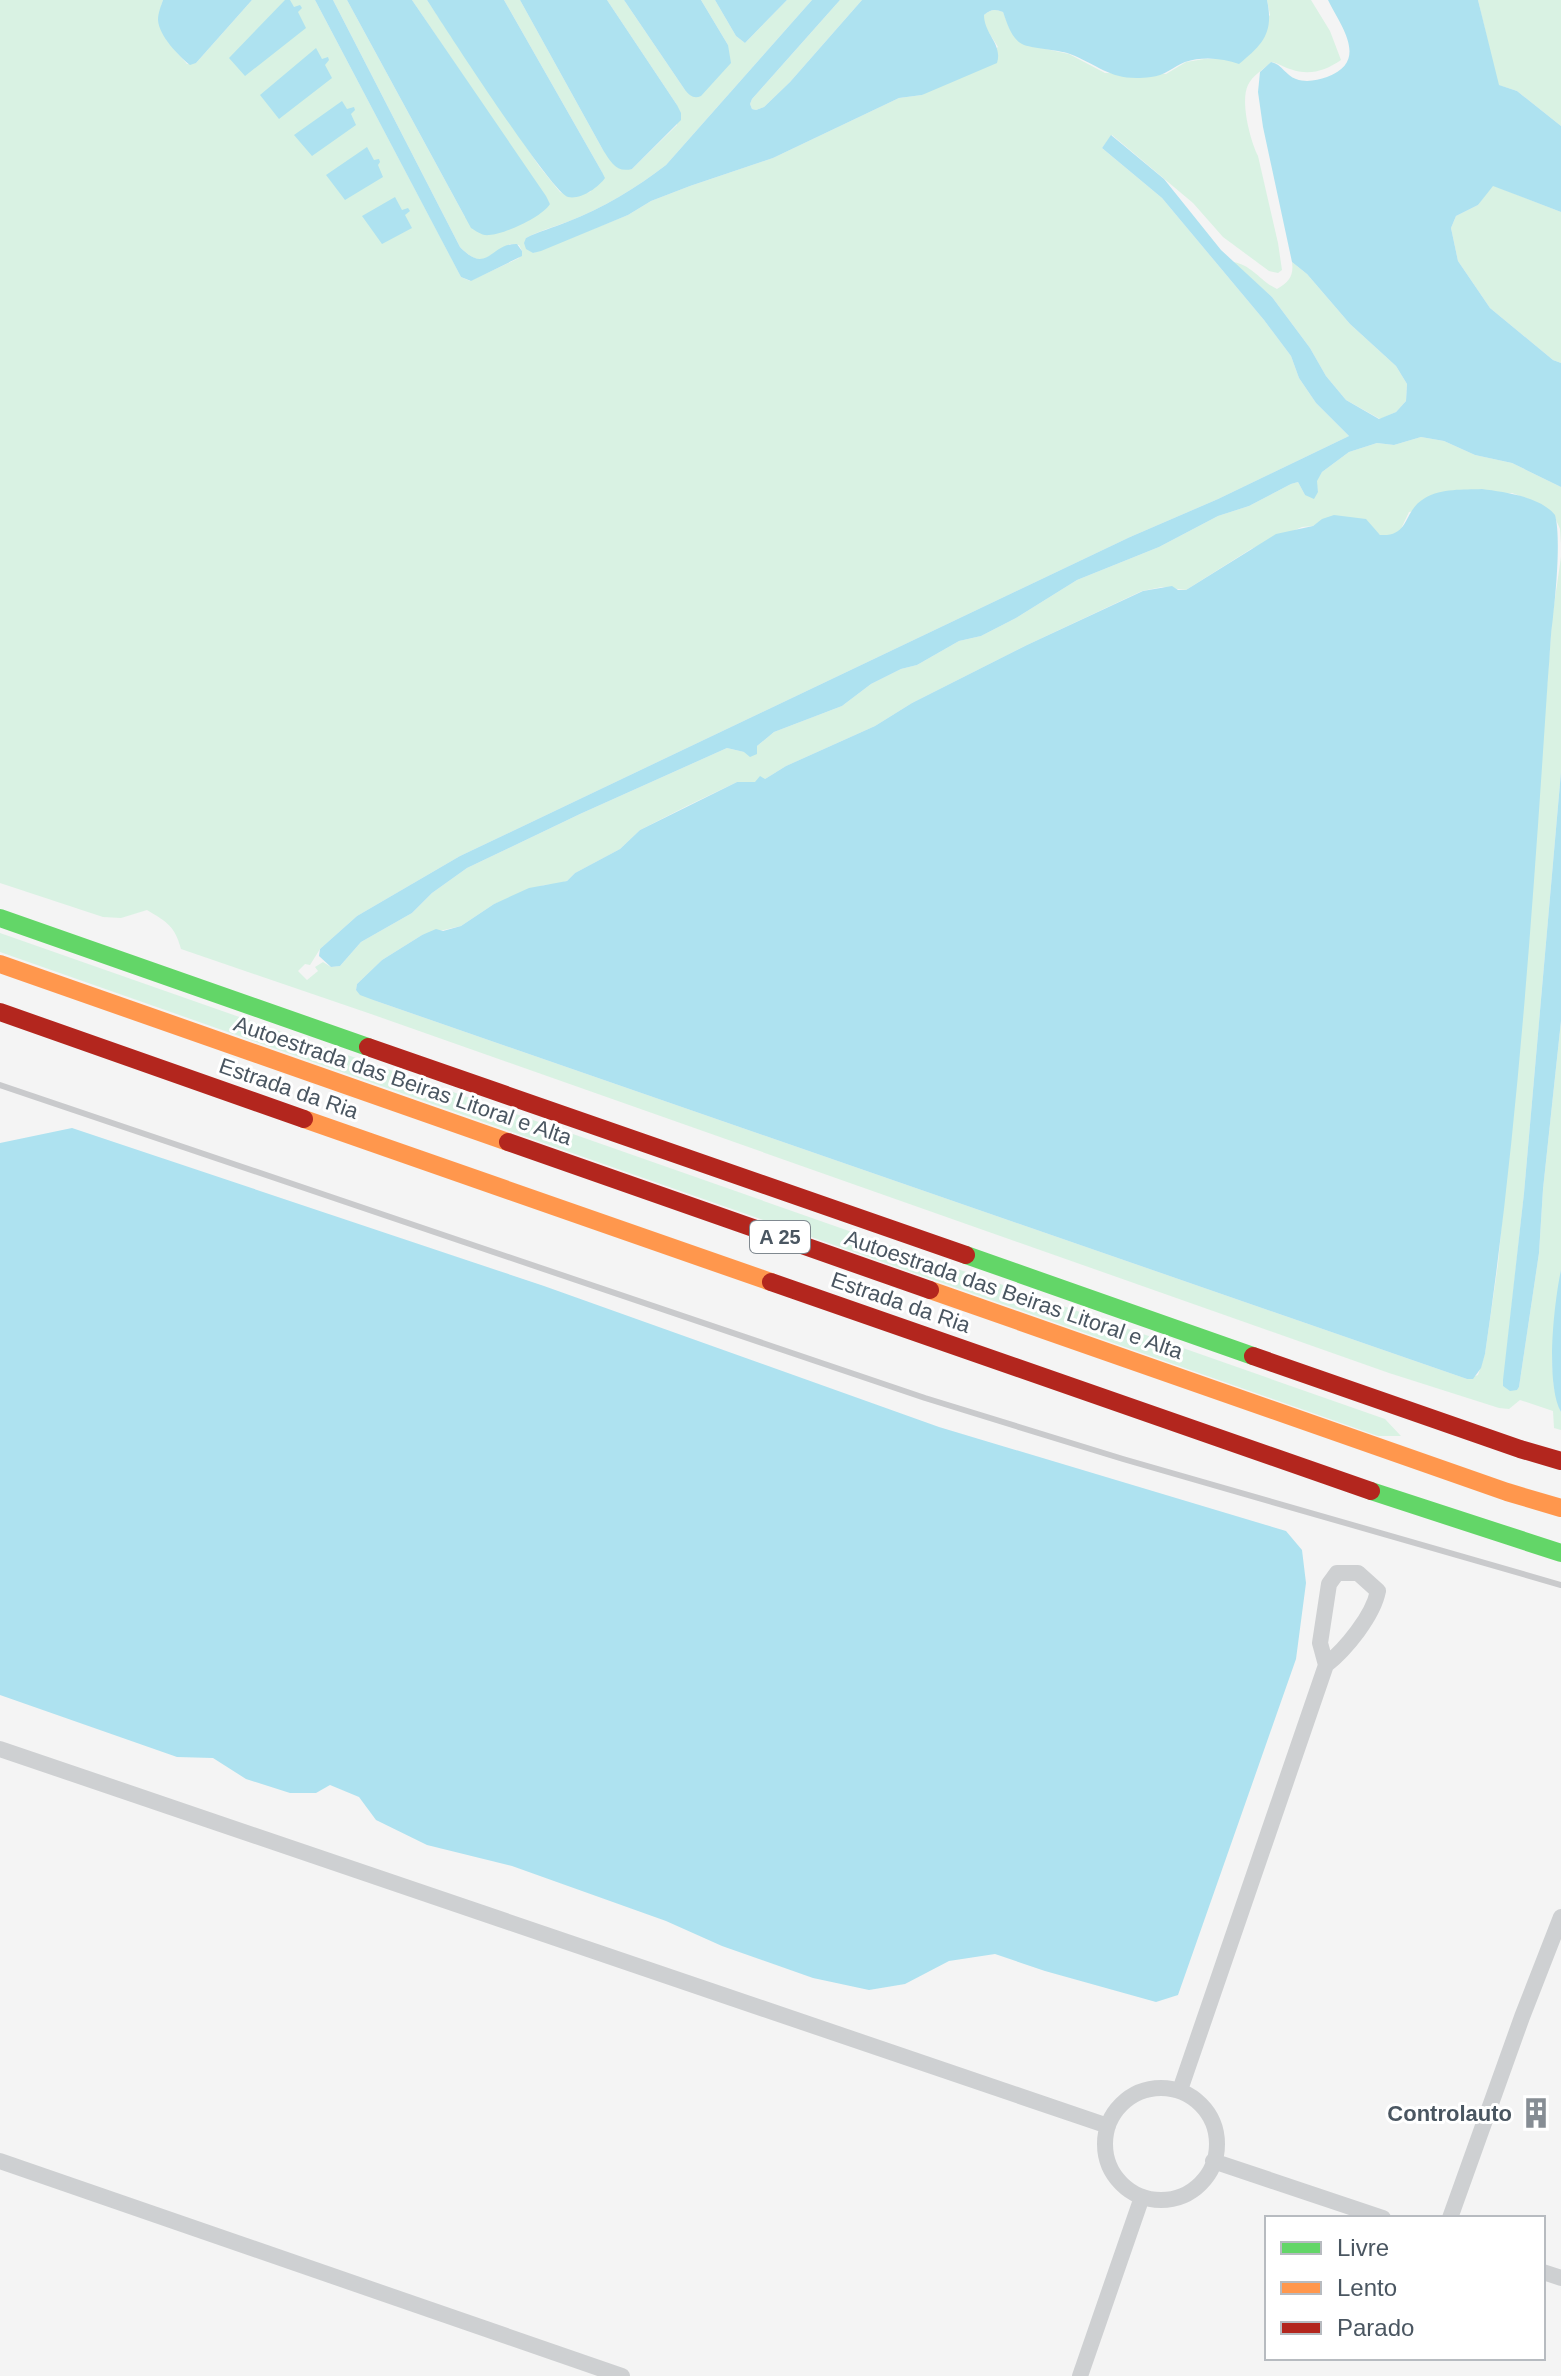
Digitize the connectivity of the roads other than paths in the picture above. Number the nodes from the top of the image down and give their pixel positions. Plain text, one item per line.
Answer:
1 (0, 918) edge
2 (0, 964) edge
3 (0, 1012) edge
4 (1561, 1461) edge
5 (1561, 1508) edge
6 (1561, 1553) edge
7 (1326, 1665) junction
8 (0, 1749) edge
9 (1561, 1917) edge
10 (1180, 2090) junction
11 (1108, 2126) junction
12 (0, 2161) edge
13 (1213, 2161) junction
14 (1142, 2197) junction
15 (1377, 2216) edge
16 (1451, 2216) edge
17 (622, 2376) edge
18 (1080, 2376) edge

1 - 4 main road, Autoestrada das Beiras Litoral e Alta / A 25
2 - 5 main road, Autoestrada das Beiras Litoral e Alta / A 25
3 - 6 main road, Estrada da Ria
7 - 7 street
7 - 10 street
8 - 11 street
9 - 16 street
10 - 11 street
10 - 13 street
11 - 14 street
12 - 17 street
13 - 14 street
13 - 15 street
14 - 18 street

